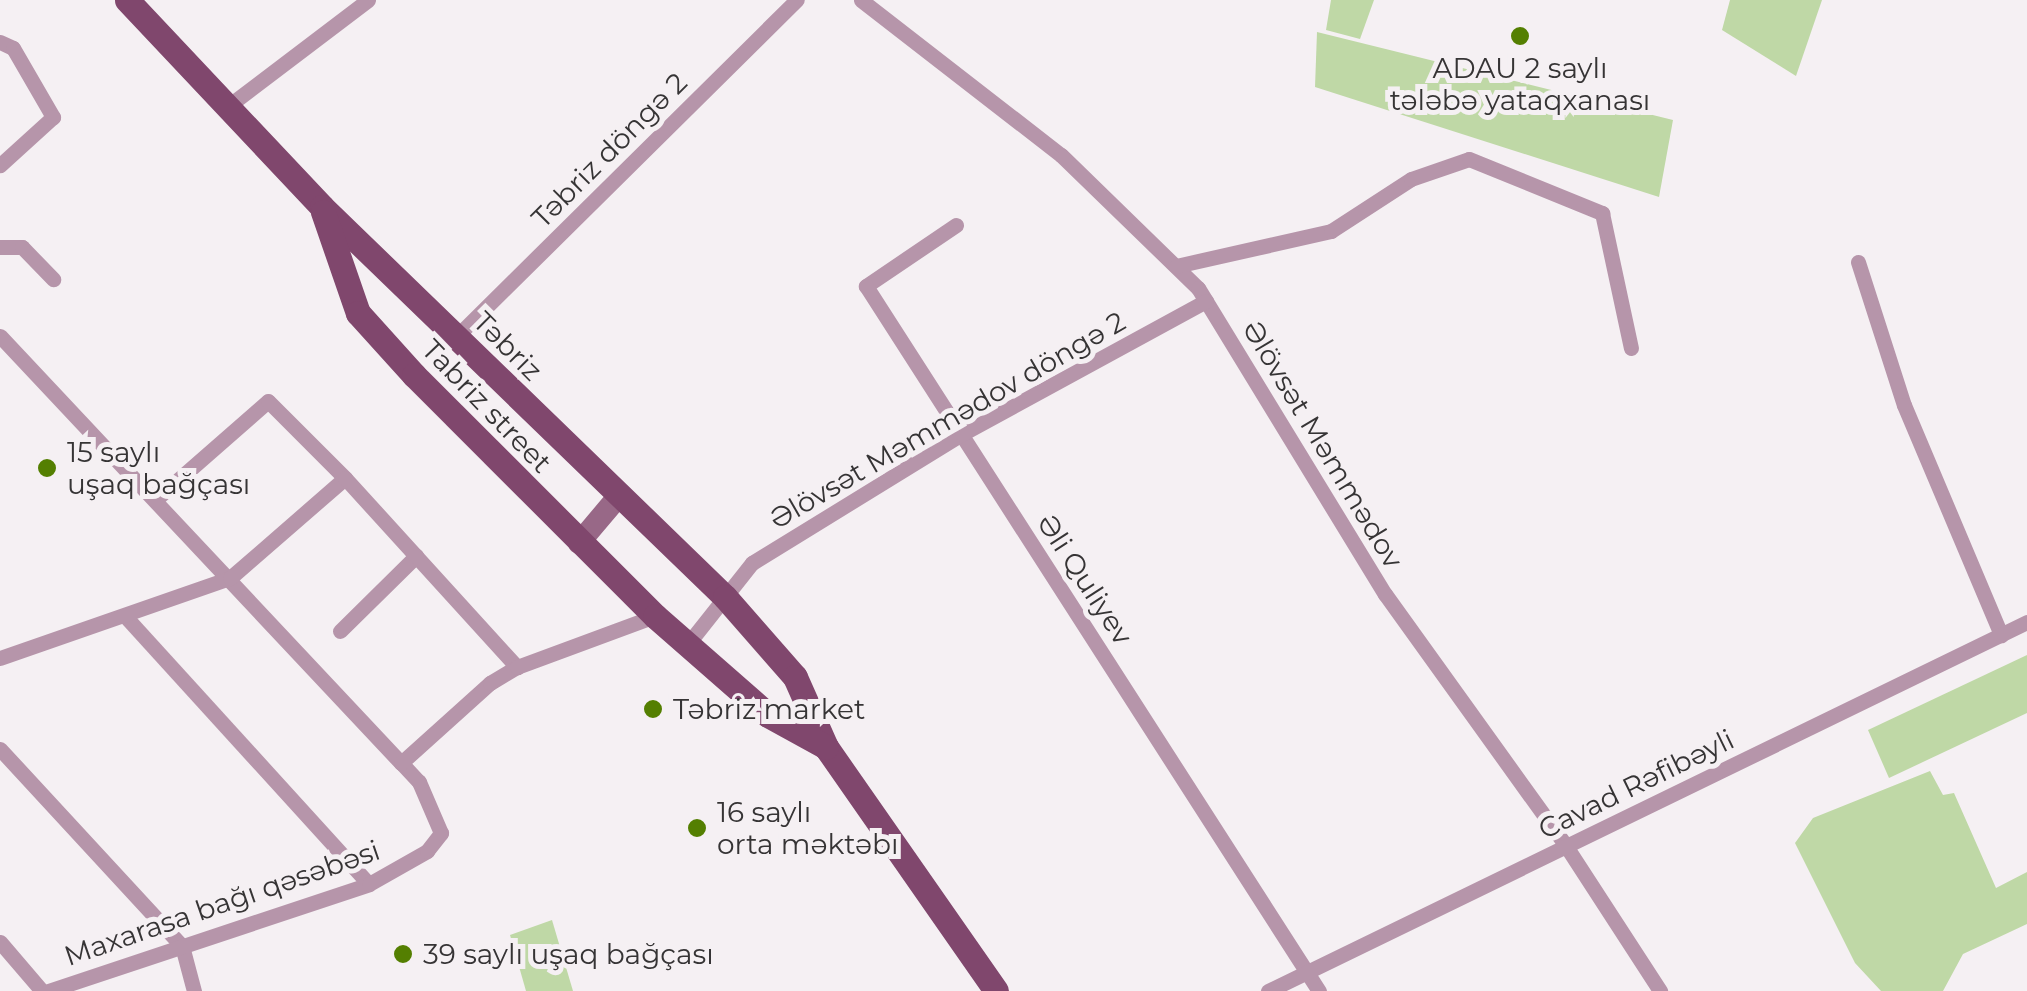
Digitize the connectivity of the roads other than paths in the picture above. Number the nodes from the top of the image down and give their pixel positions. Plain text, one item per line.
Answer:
1 (126, 0) edge
2 (368, 0) edge
3 (797, 0) edge
4 (860, 0) edge
5 (0, 42) edge
6 (228, 107) junction
7 (0, 165) edge
8 (322, 207) junction
9 (956, 225) dead end
10 (0, 247) edge
11 (1858, 262) dead end
12 (1176, 266) junction
13 (53, 279) dead end
14 (1206, 301) junction
15 (0, 336) edge
16 (456, 336) junction
17 (1631, 348) dead end
18 (962, 434) junction
19 (345, 478) junction
20 (617, 498) junction
21 (156, 500) junction
22 (579, 543) junction
23 (416, 556) junction
24 (230, 578) junction
25 (725, 597) junction
26 (124, 616) junction
27 (655, 616) junction
28 (2027, 622) edge
29 (340, 631) dead end
30 (2001, 635) junction
31 (688, 645) junction
32 (0, 658) edge
33 (517, 667) junction
34 (826, 747) junction
35 (0, 749) edge
36 (402, 763) junction
37 (1566, 846) junction
38 (369, 884) junction
39 (0, 942) edge
40 (182, 946) junction
41 (1307, 972) junction
42 (44, 991) edge
43 (194, 991) edge
44 (996, 991) edge
45 (1268, 991) edge
46 (1319, 991) edge
47 (1660, 991) edge

1 - 6 main road, Təbriz
2 - 6 street
3 - 16 street, Təbriz döngə 2
4 - 12 street, Əlövsət Məmmədov
5 - 7 street
6 - 8 main road, Təbriz
8 - 16 main road, Təbriz
8 - 22 main road, Tabriz street
9 - 18 street, Əli Quliyev
10 - 13 street
11 - 30 street
12 - 14 street, Əlövsət Məmmədov
12 - 17 street
14 - 18 street, Əlövsət Məmmədov döngə 2
14 - 37 street, Əlövsət Məmmədov
15 - 21 street
16 - 20 main road, Təbriz
18 - 25 street, Əlövsət Məmmədov döngə 2
18 - 41 street, Əli Quliyev
19 - 21 street
19 - 23 street
19 - 24 street
20 - 22 main road
20 - 25 main road, Təbriz
21 - 24 street
22 - 27 main road, Tabriz street
23 - 29 street
23 - 33 street
24 - 26 street
24 - 36 street
25 - 31 street, Əlövsət Məmmədov döngə 2
25 - 34 main road, Təbriz
26 - 32 street
26 - 38 street
27 - 31 main road, Təbriz
27 - 33 street
28 - 30 street, Cavad Rəfibəyli
30 - 37 street, Cavad Rəfibəyli
31 - 34 main road, Təbriz
33 - 36 street
34 - 44 main road, Təbriz
35 - 40 street
36 - 38 street, Maxarasa bağı qəsəbəsi
37 - 41 street, Cavad Rəfibəyli
37 - 47 street, Əlövsət Məmmədov
38 - 40 street, Maxarasa bağı qəsəbəsi
39 - 42 street
40 - 42 street, Maxarasa bağı qəsəbəsi
40 - 43 street
41 - 45 street, Cavad Rəfibəyli
41 - 46 street, Əli Quliyev

